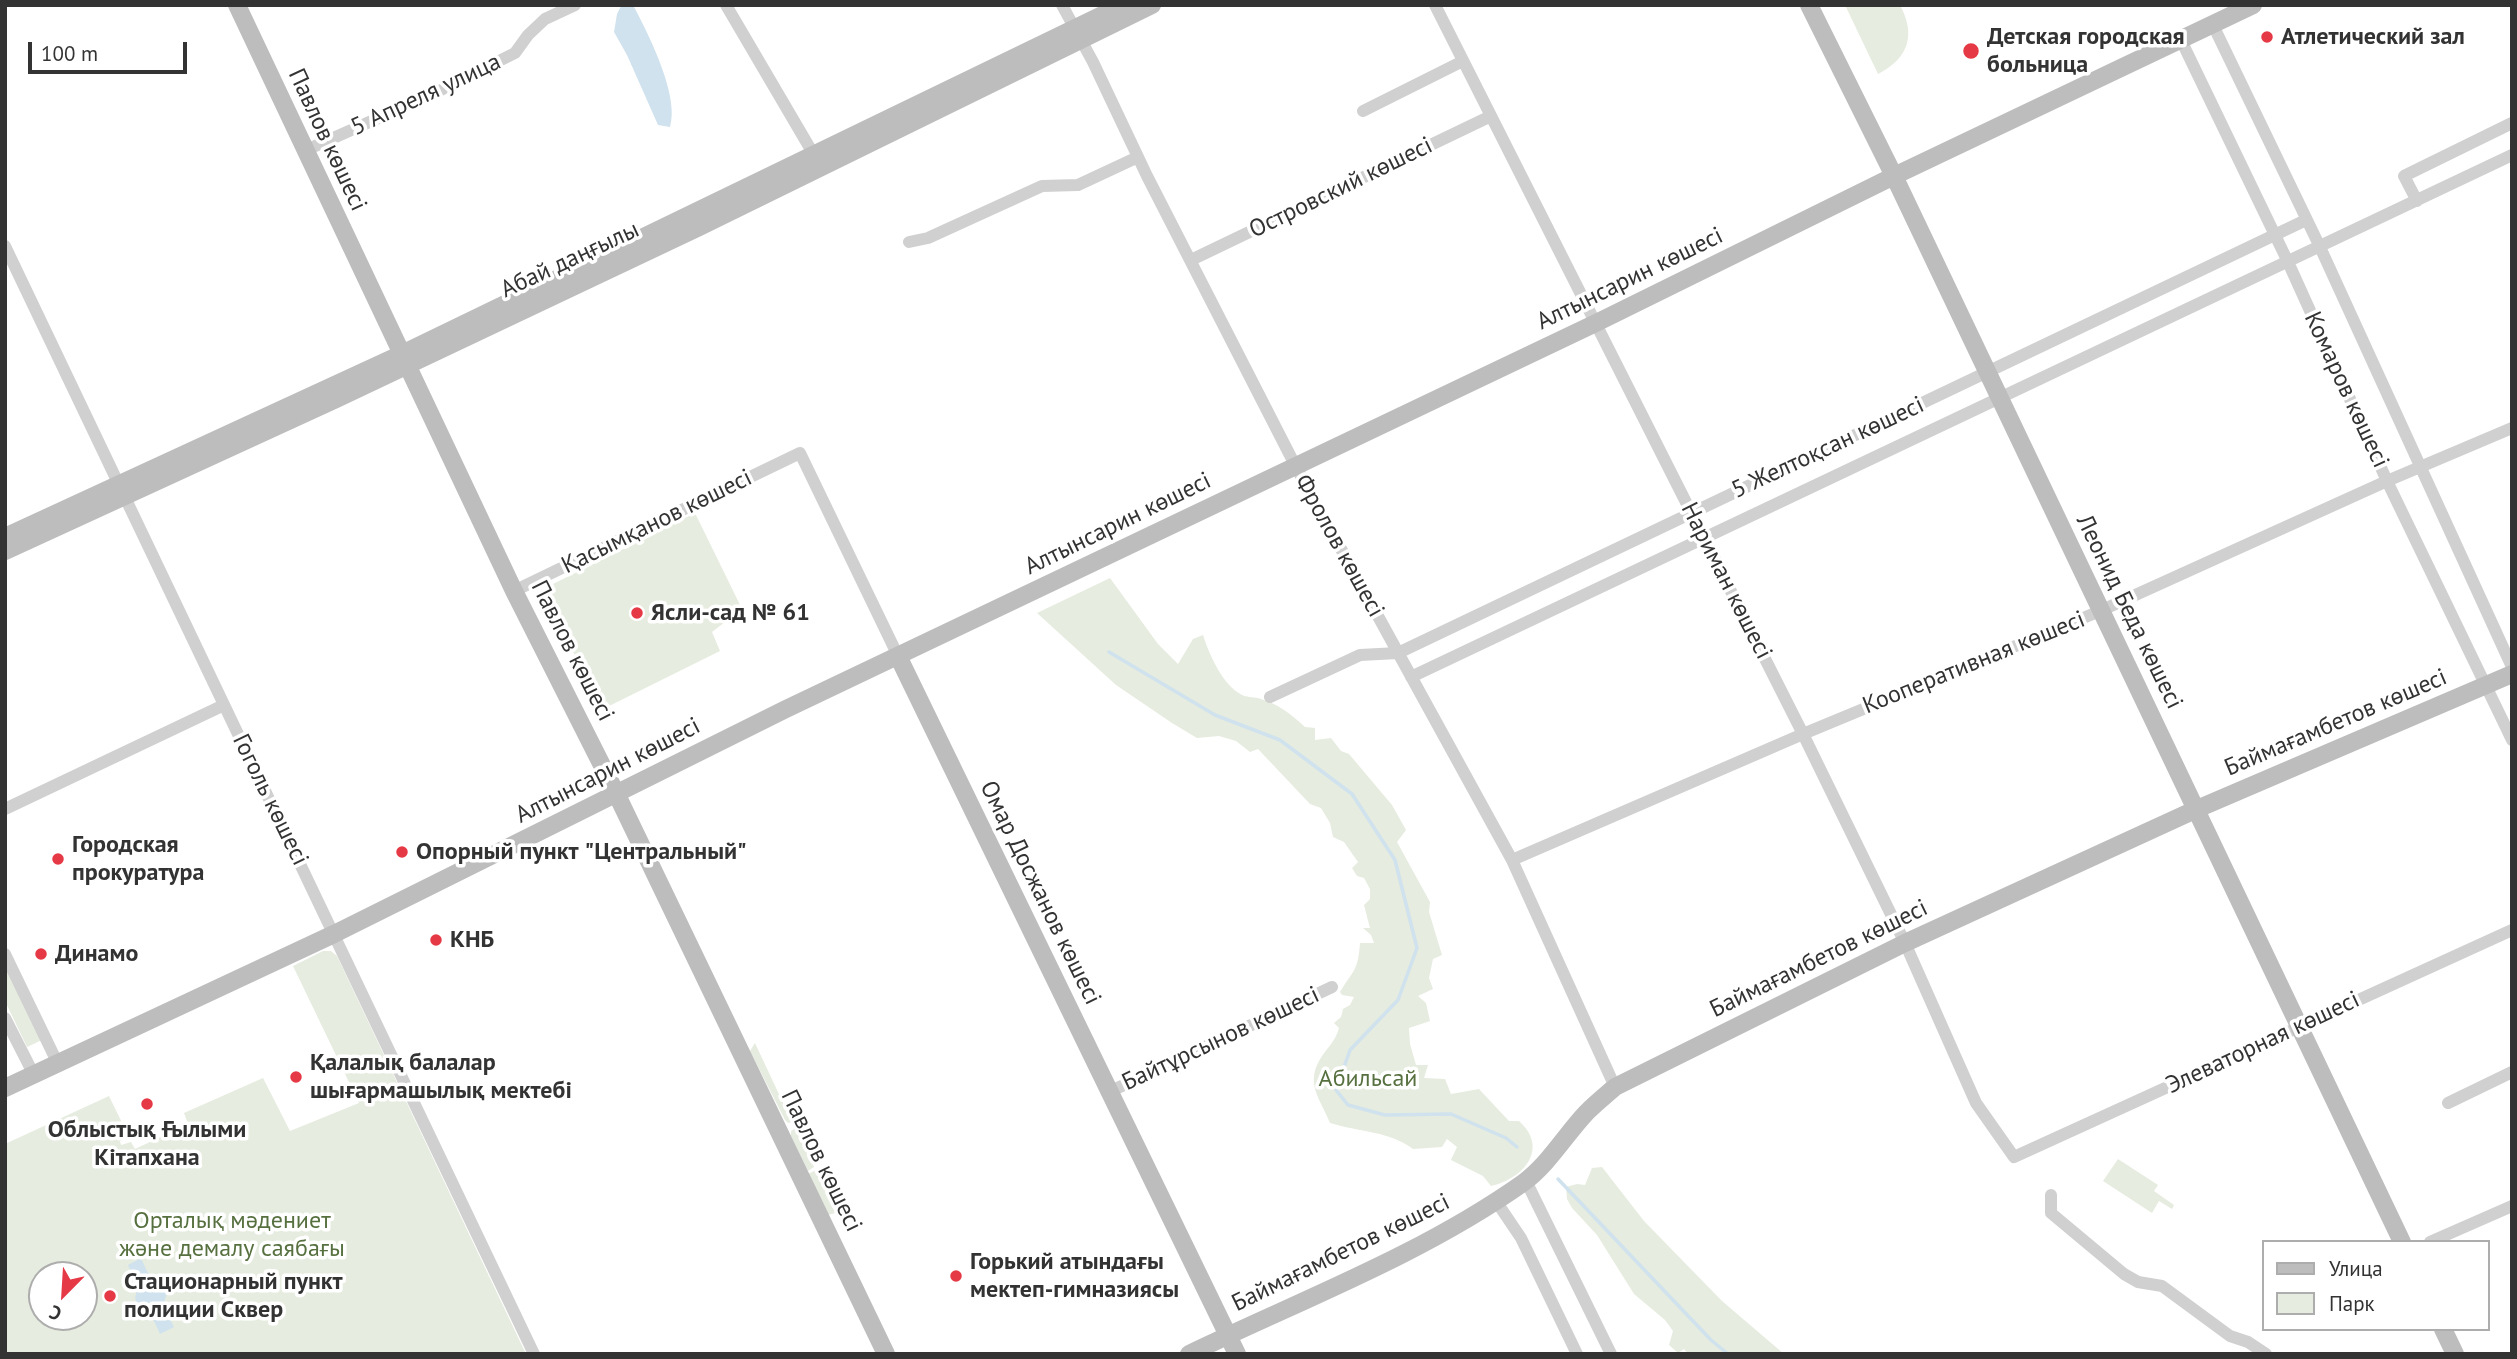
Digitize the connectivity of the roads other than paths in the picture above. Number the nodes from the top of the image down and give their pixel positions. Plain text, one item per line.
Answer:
1 (237, 5) edge
2 (575, 5) edge
3 (726, 5) edge
4 (1062, 5) edge
5 (1123, 5) edge
6 (1152, 5) edge
7 (1435, 5) edge
8 (1809, 5) edge
9 (2253, 5) edge
10 (2213, 25) junction
11 (1077, 34) junction
12 (2181, 40) junction
13 (1464, 61) junction
14 (1363, 111) dead end
15 (1491, 116) junction
16 (2512, 124) edge
17 (304, 151) junction
18 (814, 155) junction
19 (2512, 155) edge
20 (1138, 157) junction
21 (1894, 176) junction
22 (2417, 201) junction
23 (2306, 220) junction
24 (2275, 235) junction
25 (909, 242) dead end
26 (5, 246) edge
27 (2320, 247) junction
28 (1191, 260) junction
29 (2288, 262) junction
30 (1596, 324) junction
31 (405, 360) junction
32 (1986, 372) junction
33 (1999, 399) junction
34 (2512, 428) edge
35 (800, 453) joint
36 (2421, 466) junction
37 (1296, 467) junction
38 (2388, 481) junction
39 (122, 490) junction
40 (1691, 513) junction
41 (5, 537) edge
42 (1704, 538) junction
43 (5, 551) edge
44 (514, 591) junction
45 (2100, 611) junction
46 (1398, 653) junction
47 (898, 656) junction
48 (2512, 667) edge
49 (2512, 674) edge
50 (1411, 677) junction
51 (2486, 685) junction
52 (1270, 696) dead end
53 (225, 705) junction
54 (1802, 734) junction
55 (2512, 740) edge
56 (617, 794) junction
57 (5, 809) edge
58 (2197, 809) junction
59 (1512, 860) junction
60 (2512, 930) edge
61 (334, 934) junction
62 (1905, 943) junction
63 (5, 954) edge
64 (1332, 987) dead end
65 (5, 1018) edge
66 (2299, 1026) junction
67 (58, 1064) junction
68 (2512, 1072) edge
69 (34, 1075) junction
70 (1615, 1087) junction
71 (5, 1088) edge
72 (1109, 1092) junction
73 (2448, 1103) dead end
74 (2014, 1157) joint
75 (1525, 1181) junction
76 (2051, 1195) dead end
77 (1496, 1201) junction
78 (2512, 1206) edge
79 (2401, 1240) edge
80 (2435, 1240) edge
81 (2444, 1331) edge
82 (1228, 1335) junction
83 (534, 1354) edge
84 (886, 1354) edge
85 (1189, 1354) edge
86 (1237, 1354) edge
87 (1577, 1354) edge
88 (1611, 1354) edge
89 (2266, 1354) edge
90 (2455, 1354) edge

1 - 17 street, Павлов көшесі
2 - 17 street, 5 Апреля улица
3 - 18 street
4 - 11 street, Фролов көшесі
5 - 11 street, Абай даңғылы
6 - 11 street, Абай даңғылы
7 - 13 street, Нариман көшесі
8 - 21 street, Леонид Беда көшесі
9 - 10 street, Алтынсарин көшесі
10 - 12 street, Алтынсарин көшесі
10 - 23 street, Комаров көшесі
11 - 18 street, Абай даңғылы
11 - 20 street, Фролов көшесі
11 - 31 street, Абай даңғылы
12 - 21 street, Алтынсарин көшесі
12 - 24 street, Комаров көшесі
13 - 14 street
13 - 15 street, Нариман көшесі
15 - 28 street, Островский көшесі
15 - 30 street, Нариман көшесі
16 - 22 street
17 - 31 street, Павлов көшесі
18 - 31 street, Абай даңғылы
19 - 22 street, 5 Желтоқсан көшесі
20 - 25 street
20 - 28 street, Фролов көшесі
21 - 30 street, Алтынсарин көшесі
21 - 32 street, Леонид Беда көшесі
22 - 27 street, 5 Желтоқсан көшесі
23 - 24 street, 5 Желтоқсан көшесі
23 - 27 street, Комаров көшесі
24 - 29 street, Комаров көшесі
24 - 32 street, 5 Желтоқсан көшесі
26 - 39 street, Гоголь көшесі
27 - 29 street, 5 Желтоқсан көшесі
27 - 36 street, Комаров көшесі
28 - 37 street, Фролов көшесі
29 - 33 street, 5 Желтоқсан көшесі
29 - 38 street, Комаров көшесі
30 - 37 street, Алтынсарин көшесі
30 - 40 street, Нариман көшесі
31 - 39 street, Абай даңғылы
31 - 44 street, Павлов көшесі
32 - 33 street, Леонид Беда көшесі
32 - 40 street, 5 Желтоқсан көшесі
33 - 42 street, 5 Желтоқсан көшесі
33 - 45 street, Леонид Беда көшесі
34 - 36 street, Кооперативная көшесі
35 - 44 street, Қасымқанов көшесі
35 - 47 street, Омар Досжанов көшесі
36 - 38 street, Кооперативная көшесі
36 - 48 street, Комаров көшесі
37 - 46 street, Фролов көшесі
37 - 47 street, Алтынсарин көшесі
38 - 45 street, Кооперативная көшесі
38 - 51 street, Комаров көшесі
39 - 41 street, Абай даңғылы
39 - 43 street, Абай даңғылы
39 - 53 street, Гоголь көшесі
40 - 42 street, Нариман көшесі
40 - 46 street, 5 Желтоқсан көшесі
42 - 50 street, 5 Желтоқсан көшесі
42 - 54 street, Нариман көшесі
44 - 56 street, Павлов көшесі
45 - 54 street, Кооперативная көшесі
45 - 58 street, Леонид Беда көшесі
46 - 50 street, Фролов көшесі
46 - 52 street, 5 Желтоқсан көшесі
47 - 56 street, Алтынсарин көшесі
47 - 72 street, Омар Досжанов көшесі
49 - 51 street, Баймағамбетов көшесі
50 - 59 street, Фролов көшесі
51 - 55 street, Комаров көшесі
51 - 58 street, Баймағамбетов көшесі
53 - 57 street
53 - 61 street, Гоголь көшесі
54 - 59 street, Кооперативная көшесі
54 - 62 street, Нариман көшесі
56 - 61 street, Алтынсарин көшесі
56 - 84 street, Павлов көшесі
58 - 62 street, Баймағамбетов көшесі
58 - 66 street, Леонид Беда көшесі
59 - 70 street, Фролов көшесі
60 - 66 street, Элеваторная көшесі
61 - 67 street, Алтынсарин көшесі
61 - 83 street, Гоголь көшесі
62 - 70 street, Баймағамбетов көшесі
62 - 74 street, Нариман көшесі
63 - 67 street
64 - 72 street, Байтұрсынов көшесі
65 - 69 street
66 - 74 street, Элеваторная көшесі
66 - 79 street, Леонид Беда көшесі
67 - 69 street, Алтынсарин көшесі
68 - 73 street
69 - 71 street, Алтынсарин көшесі
70 - 75 street, Баймағамбетов көшесі
72 - 82 street, Омар Досжанов көшесі
75 - 77 street, Баймағамбетов көшесі
75 - 88 street
76 - 89 street
77 - 82 street, Баймағамбетов көшесі
77 - 87 street
78 - 80 street
81 - 90 street
82 - 85 street, Баймағамбетов көшесі
82 - 86 street, Омар Досжанов көшесі

